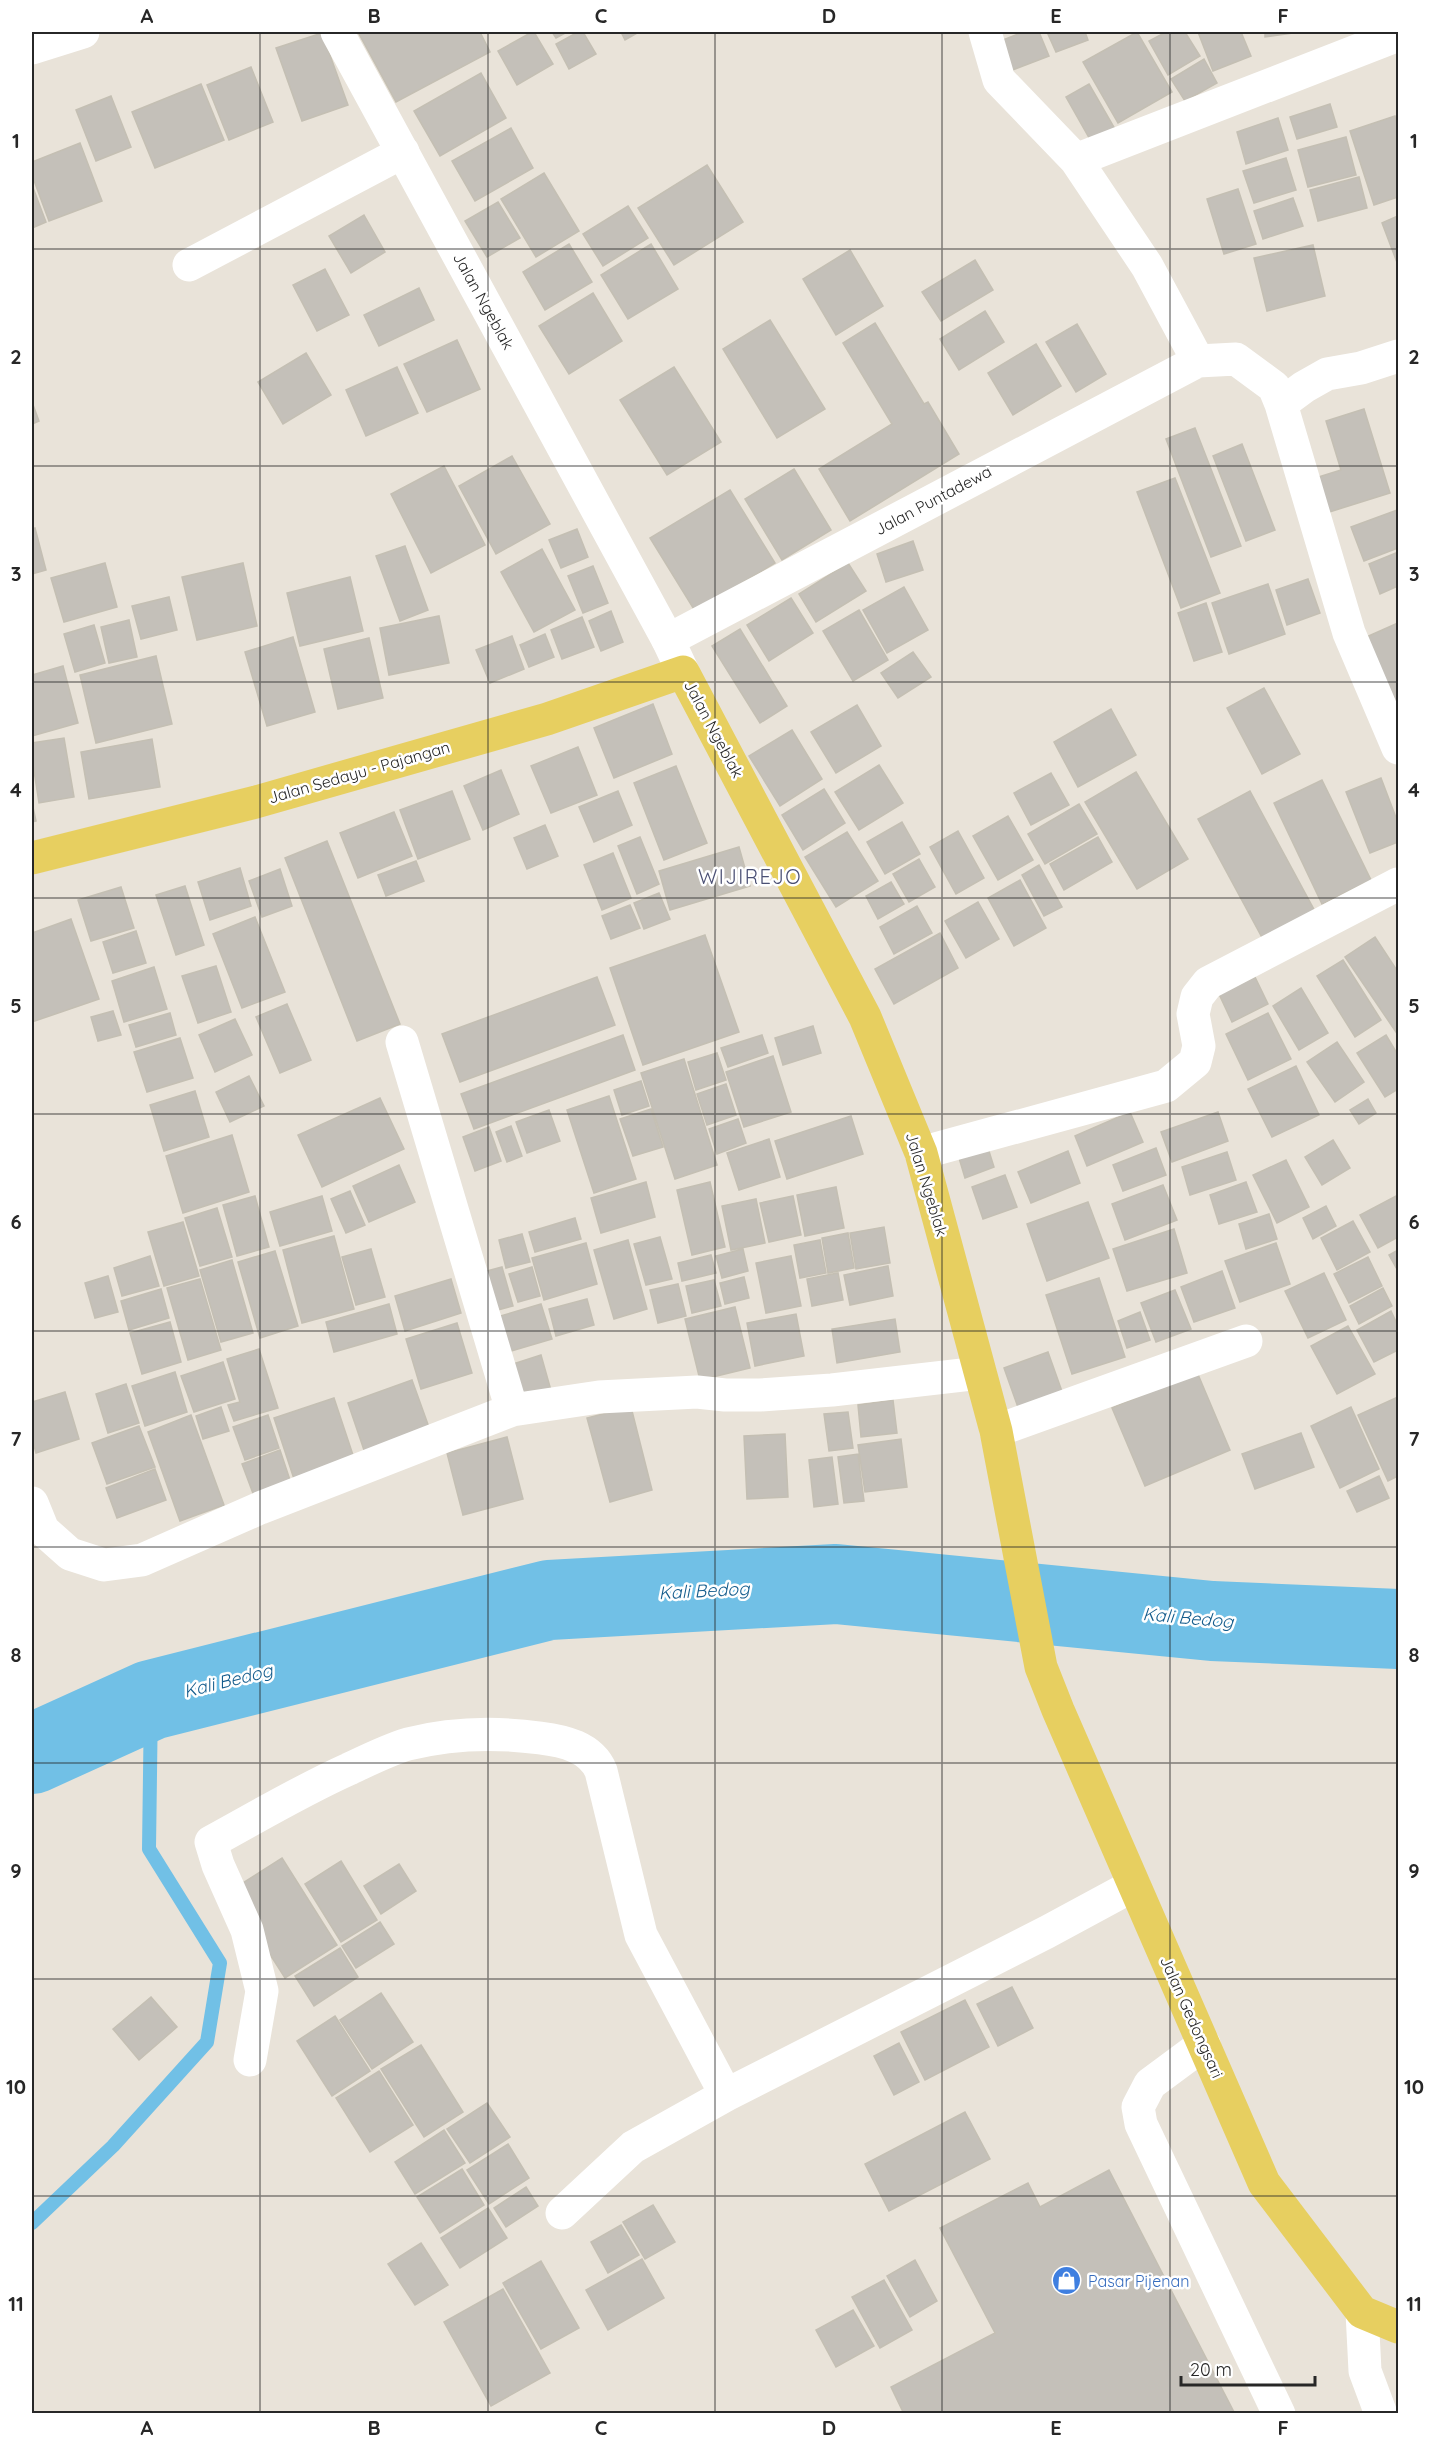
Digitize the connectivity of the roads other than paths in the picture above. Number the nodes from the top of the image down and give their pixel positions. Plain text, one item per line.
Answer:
1 (83, 32) edge
2 (338, 32) edge
3 (985, 32) edge
4 (1398, 34) edge
5 (32, 48) edge
6 (403, 152) junction
7 (1076, 160) junction
8 (189, 265) dead end
9 (1398, 356) edge
10 (1198, 360) junction
11 (1281, 404) junction
12 (668, 640) junction
13 (683, 672) junction
14 (1398, 748) edge
15 (32, 858) edge
16 (1398, 884) edge
17 (402, 1042) dead end
18 (921, 1153) junction
19 (1246, 1341) dead end
20 (980, 1373) junction
21 (512, 1410) junction
22 (996, 1431) junction
23 (32, 1503) edge
24 (1041, 1667) joint
25 (1134, 1886) junction
26 (1204, 2044) junction
27 (250, 2060) dead end
28 (726, 2095) junction
29 (562, 2213) dead end
30 (1362, 2312) junction
31 (1398, 2327) edge
32 (1279, 2414) edge
33 (1381, 2414) edge

1 - 5 street
2 - 6 street, Jalan Ngeblak
3 - 7 street
4 - 7 street
6 - 8 street
6 - 12 street, Jalan Ngeblak
7 - 10 street
9 - 11 street
10 - 11 street
10 - 12 street, Jalan Puntadewa
11 - 14 street
12 - 13 street, Jalan Ngeblak
13 - 15 main road, Jalan Sedayu - Pajangan
13 - 18 main road, Jalan Ngeblak
16 - 18 street
17 - 21 street
18 - 20 main road, Jalan Ngeblak
19 - 22 street
20 - 21 street
20 - 22 main road, Jalan Ngeblak
21 - 23 street
22 - 24 main road, Jalan Ngeblak
24 - 25 main road, Jalan Gedongsari
25 - 26 main road, Jalan Gedongsari
25 - 28 street
26 - 30 main road, Jalan Gedongsari
26 - 32 street
27 - 28 street
28 - 29 street
30 - 31 main road
30 - 33 street

